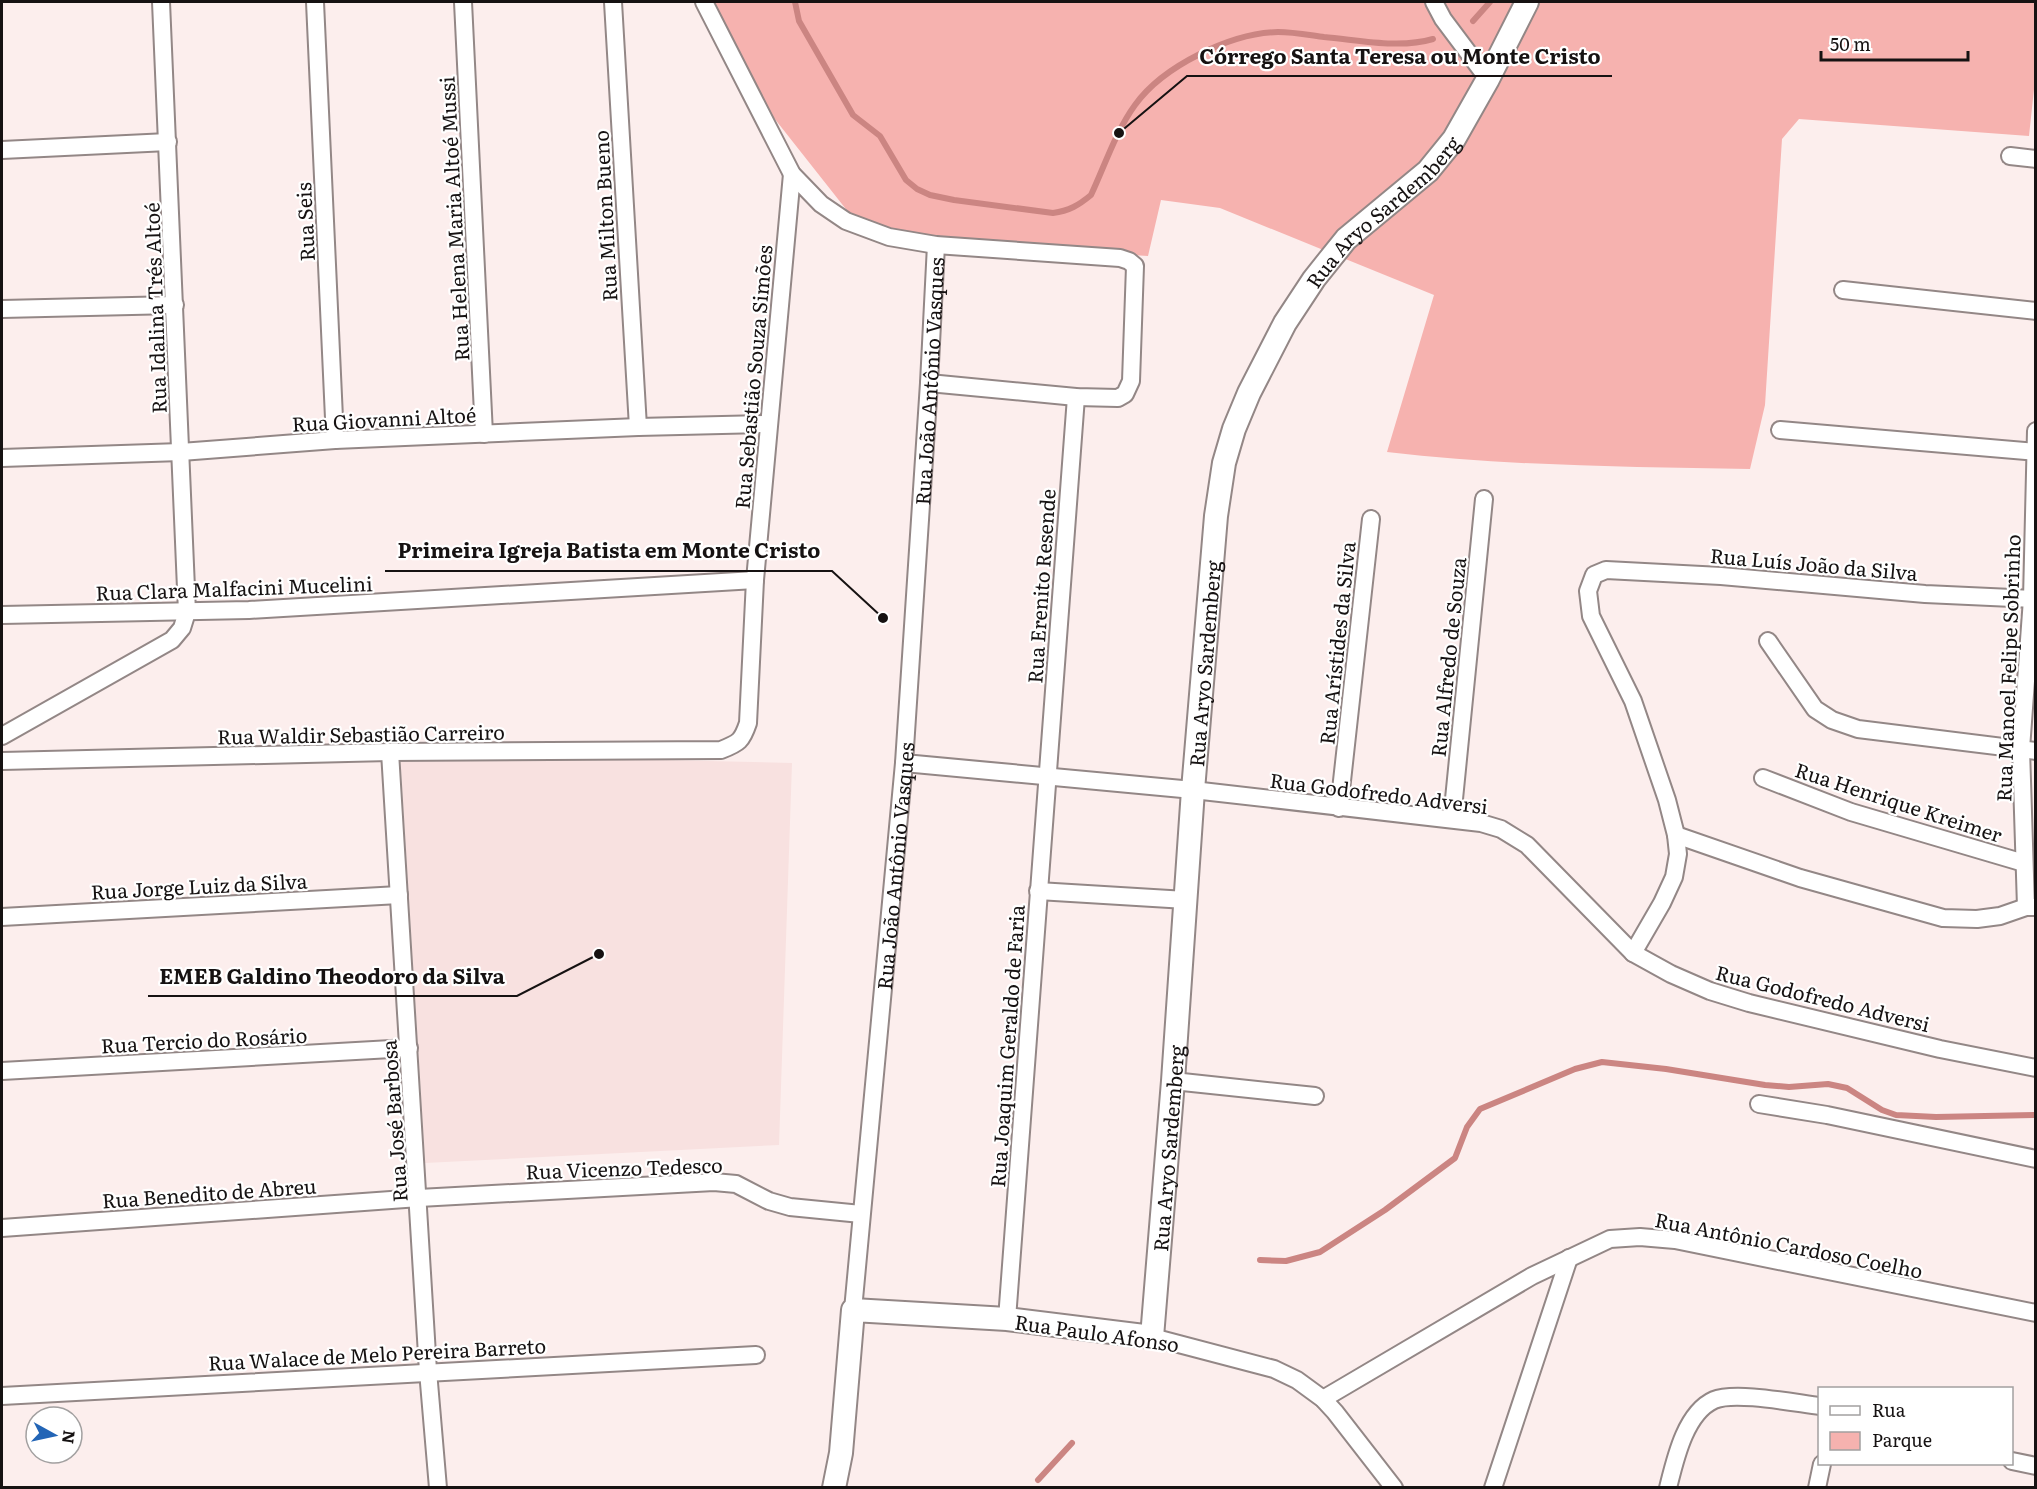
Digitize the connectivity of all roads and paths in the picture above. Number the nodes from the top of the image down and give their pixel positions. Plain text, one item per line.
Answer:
1 (161, 2) edge
2 (315, 2) edge
3 (463, 2) edge
4 (613, 2) edge
5 (704, 2) edge
6 (1434, 2) edge
7 (1527, 2) edge
8 (1488, 79) junction
9 (168, 142) junction
10 (2, 150) edge
11 (2010, 156) dead end
12 (2036, 159) edge
13 (792, 174) junction
14 (936, 245) junction
15 (1842, 290) dead end
16 (175, 305) junction
17 (2, 309) edge
18 (2036, 311) edge
19 (929, 383) junction
20 (1076, 397) junction
21 (768, 424) junction
22 (638, 427) junction
23 (1780, 430) dead end
24 (2036, 431) edge
25 (484, 434) junction
26 (335, 440) junction
27 (181, 452) junction
28 (2035, 452) edge
29 (2, 458) edge
30 (1484, 499) dead end
31 (1371, 519) dead end
32 (755, 580) junction
33 (2034, 599) edge
34 (187, 612) junction
35 (2, 615) edge
36 (1768, 641) dead end
37 (2, 736) edge
38 (722, 750) joint
39 (2028, 750) edge
40 (390, 752) junction
41 (2, 761) edge
42 (904, 763) junction
43 (1047, 777) junction
44 (1763, 778) dead end
45 (1193, 790) junction
46 (1339, 808) junction
47 (1452, 819) junction
48 (1676, 835) junction
49 (2024, 863) junction
50 (1038, 891) junction
51 (399, 895) junction
52 (1186, 900) junction
53 (2031, 907) edge
54 (2, 917) edge
55 (1633, 953) junction
56 (409, 1048) junction
57 (2036, 1068) edge
58 (2, 1071) edge
59 (1173, 1081) junction
60 (1315, 1096) dead end
61 (1759, 1104) dead end
62 (2036, 1159) edge
63 (419, 1198) junction
64 (861, 1214) junction
65 (2, 1228) edge
66 (1569, 1258) junction
67 (854, 1310) junction
68 (2036, 1313) edge
69 (1007, 1319) junction
70 (1152, 1337) junction
71 (756, 1355) dead end
72 (429, 1371) junction
73 (2, 1396) edge
74 (1323, 1399) junction
75 (1818, 1406) edge
76 (2013, 1461) edge
77 (1822, 1465) edge
78 (2036, 1466) edge
79 (438, 1488) edge
80 (834, 1488) edge
81 (1394, 1488) edge
82 (1493, 1488) edge
83 (1668, 1488) edge
84 (1817, 1488) edge

1 - 9 street, Rua Idalina Trés Altoé
2 - 26 street, Rua Seis
3 - 25 street, Rua Helena Maria Altoé Mussi
4 - 22 street, Rua Milton Bueno
5 - 13 street
6 - 8 street
7 - 8 street, Rua Aryo Sardemberg
8 - 45 street, Rua Aryo Sardemberg
9 - 10 street
9 - 16 street, Rua Idalina Trés Altoé
11 - 12 street
13 - 14 street
13 - 21 street, Rua Sebastião Souza Simões
14 - 19 street, Rua João Antônio Vasques
14 - 20 street
15 - 18 street
16 - 17 street
16 - 27 street, Rua Idalina Trés Altoé
19 - 20 street
19 - 42 street, Rua João Antônio Vasques
20 - 43 street, Rua Erenito Resende
21 - 22 street, Rua Giovanni Altoé
21 - 32 street, Rua Sebastião Souza Simões
22 - 25 street, Rua Giovanni Altoé
23 - 28 street
24 - 28 street, Rua Manoel Felipe Sobrinho
25 - 26 street, Rua Giovanni Altoé
26 - 27 street, Rua Giovanni Altoé
27 - 29 street, Rua Giovanni Altoé
27 - 34 street, Rua Idalina Trés Altoé
28 - 33 street, Rua Manoel Felipe Sobrinho
30 - 47 street, Rua Alfredo de Souza
31 - 46 street, Rua Arístides da Silva
32 - 34 street, Rua Clara Malfacini Mucelini
32 - 38 street, Rua Sebastião Souza Simões
33 - 39 street, Rua Manoel Felipe Sobrinho
33 - 48 street, Rua Luís João da Silva
34 - 35 street, Rua Clara Malfacini Mucelini
34 - 37 street
36 - 39 street
38 - 40 street, Rua Waldir Sebastião Carreiro
39 - 49 street, Rua Manoel Felipe Sobrinho
40 - 41 street, Rua Waldir Sebastião Carreiro
40 - 51 street, Rua José Barbosa
42 - 43 street, Rua Godofredo Adversi
42 - 64 street, Rua João Antônio Vasques
43 - 45 street, Rua Godofredo Adversi
43 - 50 street, Rua Joaquim Geraldo de Faria
44 - 49 street, Rua Henrique Kreimer
45 - 46 street, Rua Godofredo Adversi
45 - 52 street, Rua Aryo Sardemberg
46 - 47 street, Rua Godofredo Adversi
47 - 55 street, Rua Godofredo Adversi
48 - 53 street
48 - 55 street
49 - 53 street, Rua Manoel Felipe Sobrinho
50 - 52 street
50 - 69 street, Rua Joaquim Geraldo de Faria
51 - 54 street, Rua Jorge Luiz da Silva
51 - 56 street, Rua José Barbosa
52 - 59 street, Rua Aryo Sardemberg
55 - 57 street, Rua Godofredo Adversi
56 - 58 street, Rua Tercio do Rosário
56 - 63 street, Rua José Barbosa
59 - 60 street
59 - 70 street, Rua Aryo Sardemberg
61 - 62 street
63 - 64 street, Rua Vicenzo Tedesco
63 - 65 street, Rua Benedito de Abreu
63 - 72 street, Rua José Barbosa
64 - 67 street, Rua João Antônio Vasques
66 - 68 street, Rua Antônio Cardoso Coelho
66 - 74 street, Rua Antônio Cardoso Coelho
66 - 82 street
67 - 69 street, Rua Paulo Afonso
67 - 80 street, Rua João Antônio Vasques
69 - 70 street, Rua Paulo Afonso
70 - 74 street, Rua Paulo Afonso
71 - 72 street, Rua Walace de Melo Pereira Barreto
72 - 73 street, Rua Walace de Melo Pereira Barreto
72 - 79 street, Rua José Barbosa
74 - 81 street, Rua Paulo Afonso
75 - 83 street
76 - 78 street
77 - 84 street

